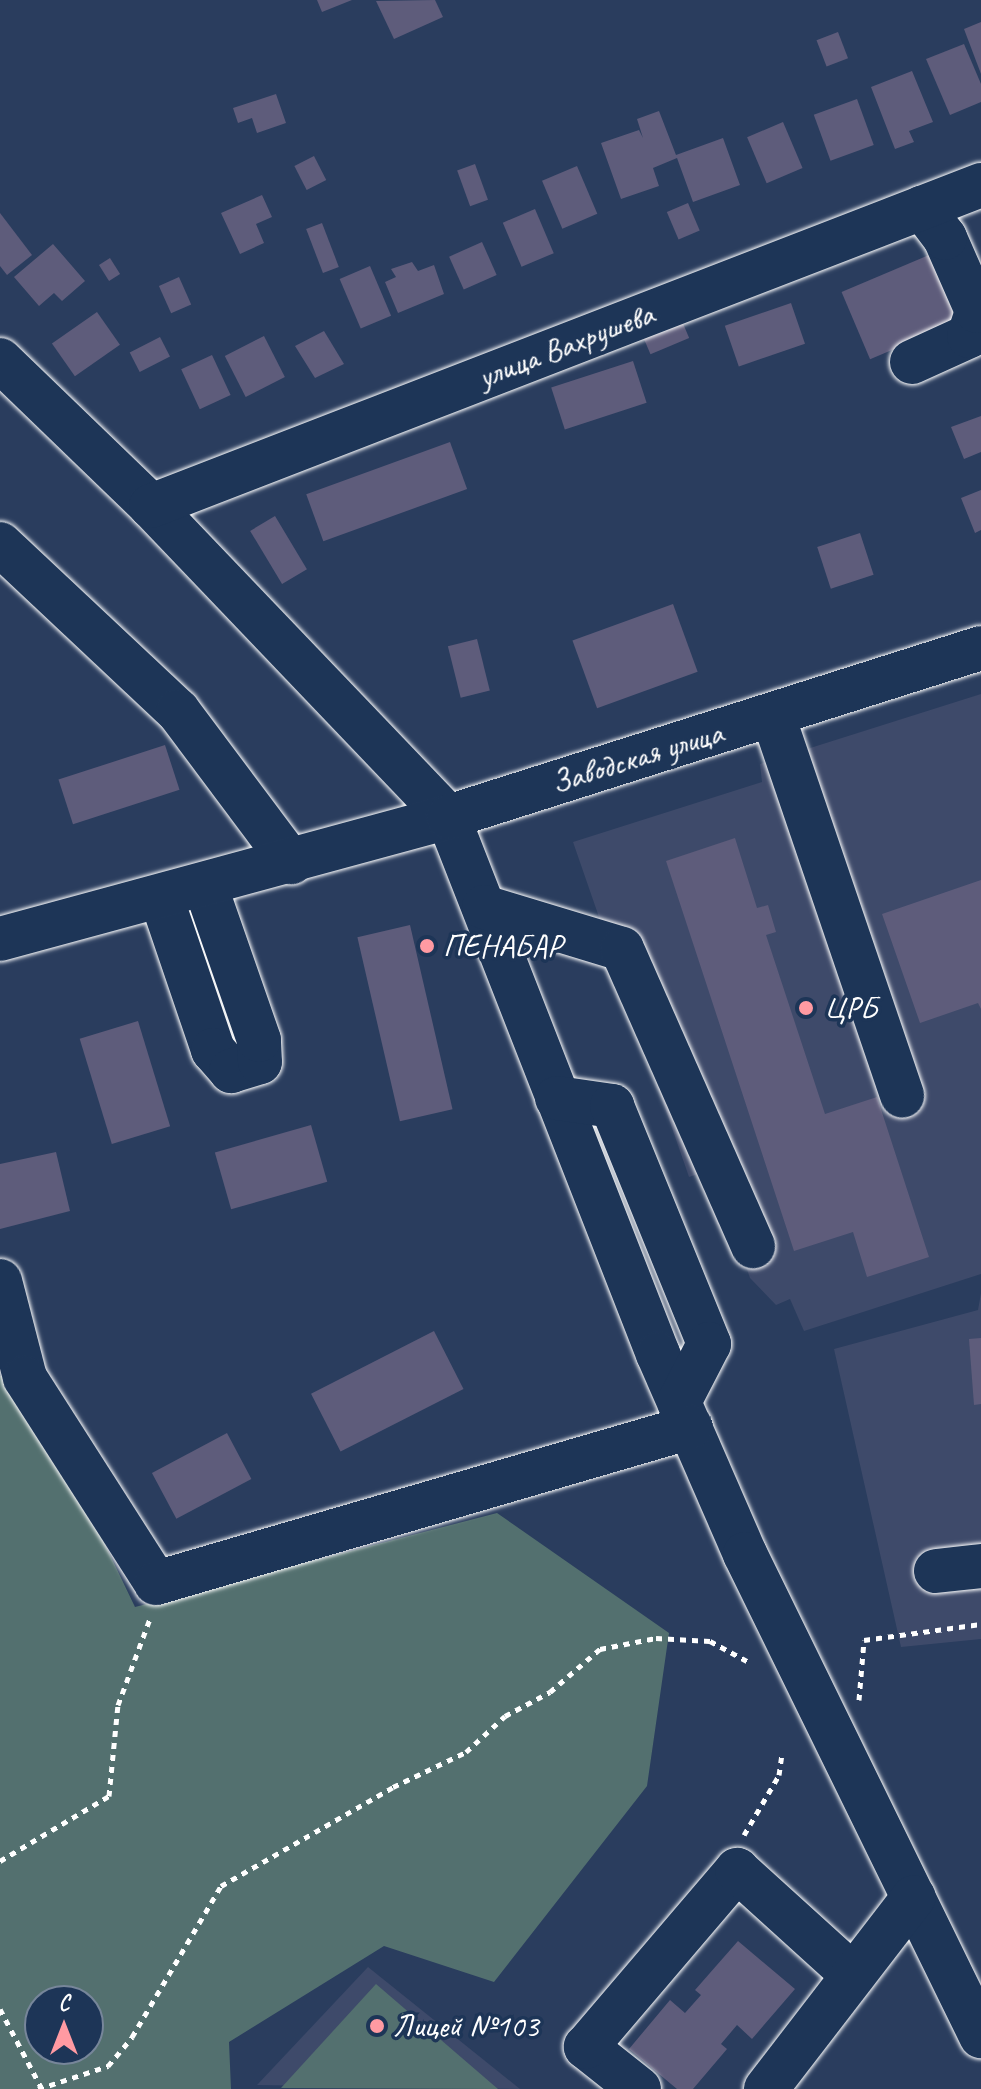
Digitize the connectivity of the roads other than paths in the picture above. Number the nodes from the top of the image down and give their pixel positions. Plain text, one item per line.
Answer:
1 (981, 185) edge
2 (922, 208) junction
3 (0, 360) edge
4 (912, 362) dead end
5 (151, 506) junction
6 (0, 544) edge
7 (981, 648) edge
8 (773, 716) junction
9 (448, 817) junction
10 (291, 862) junction
11 (205, 885) junction
12 (161, 897) junction
13 (484, 907) junction
14 (0, 939) edge
15 (902, 1096) dead end
16 (753, 1246) dead end
17 (0, 1281) edge
18 (685, 1414) junction
19 (981, 1566) edge
20 (936, 1571) dead end
21 (914, 1897) junction
22 (853, 1975) junction
23 (981, 2036) edge
24 (639, 2089) edge
25 (766, 2089) edge

1 - 2 street, улица Вахрушева
2 - 4 street
2 - 5 street, улица Вахрушева
3 - 5 street
5 - 9 street
6 - 10 street
7 - 8 street, Заводская улица
8 - 9 street, Заводская улица
8 - 15 street
9 - 10 street, Заводская улица
9 - 13 street
10 - 11 street, Заводская улица
11 - 12 street, Заводская улица
11 - 12 street
12 - 14 street, Заводская улица
13 - 16 street
13 - 18 street
17 - 18 street
18 - 21 street
19 - 20 street
21 - 22 street
21 - 23 street
22 - 24 street
22 - 25 street

